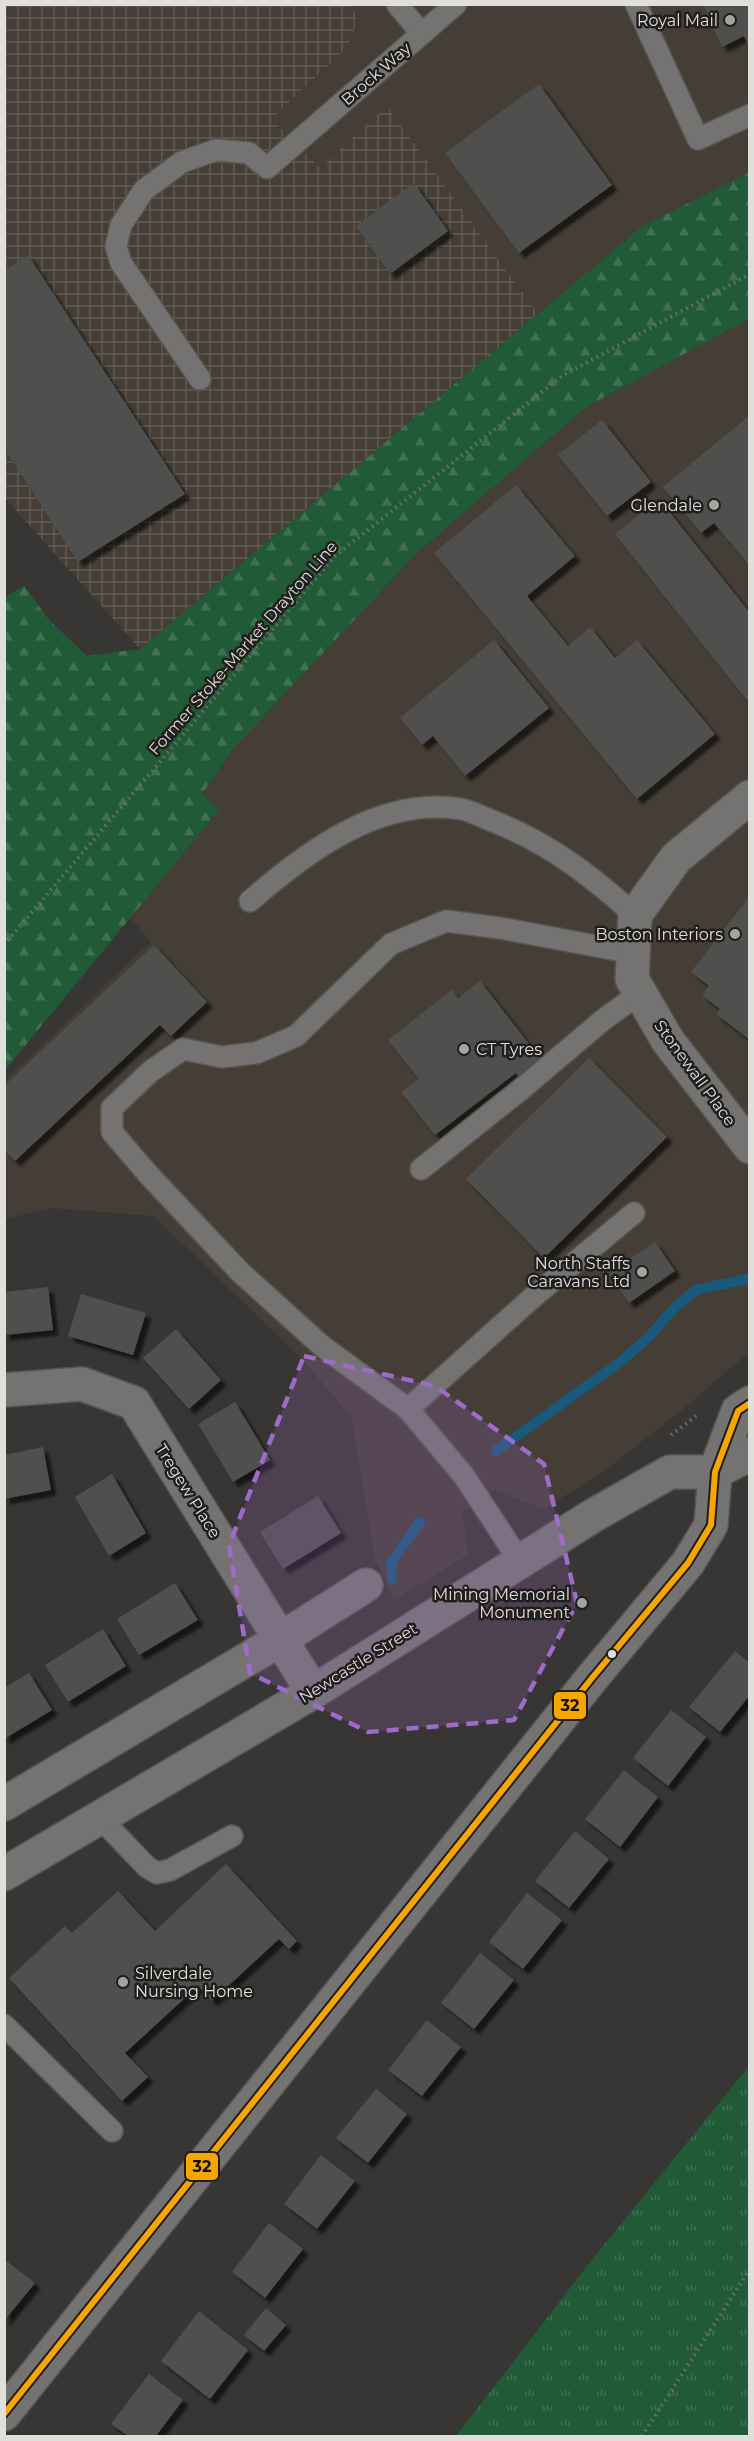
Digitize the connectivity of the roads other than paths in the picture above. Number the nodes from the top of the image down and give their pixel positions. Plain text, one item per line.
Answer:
1 (397, 4) edge
2 (456, 4) edge
3 (636, 4) edge
4 (422, 34) junction
5 (750, 116) edge
6 (200, 379) dead end
7 (750, 797) edge
8 (250, 901) dead end
9 (634, 915) junction
10 (633, 953) junction
11 (640, 993) junction
12 (750, 1147) edge
13 (422, 1169) dead end
14 (634, 1213) dead end
15 (4, 1390) edge
16 (750, 1402) edge
17 (408, 1409) junction
18 (750, 1454) edge
19 (715, 1472) junction
20 (521, 1563) junction
21 (366, 1585) dead end
22 (281, 1639) junction
23 (313, 1692) junction
24 (4, 1804) edge
25 (100, 1818) junction
26 (232, 1836) dead end
27 (4, 1874) edge
28 (4, 2025) edge
29 (112, 2131) dead end
30 (4, 2414) edge

1 - 4 lane
2 - 4 lane, Brock Way
3 - 5 lane
4 - 6 lane, Brock Way
7 - 9 street
8 - 9 lane
9 - 10 street, Stonewall Place
10 - 11 street, Stonewall Place
10 - 17 lane
11 - 12 street, Stonewall Place
11 - 13 lane
14 - 17 lane
15 - 22 street, Tregew Place
16 - 19 street
17 - 20 lane
18 - 19 street
19 - 20 street, Newcastle Street
19 - 30 street
20 - 23 street, Newcastle Street
21 - 22 street
22 - 23 street, Tregew Place
22 - 24 street
23 - 25 street, Newcastle Street
25 - 26 lane
25 - 27 street, Newcastle Street
28 - 29 lane

